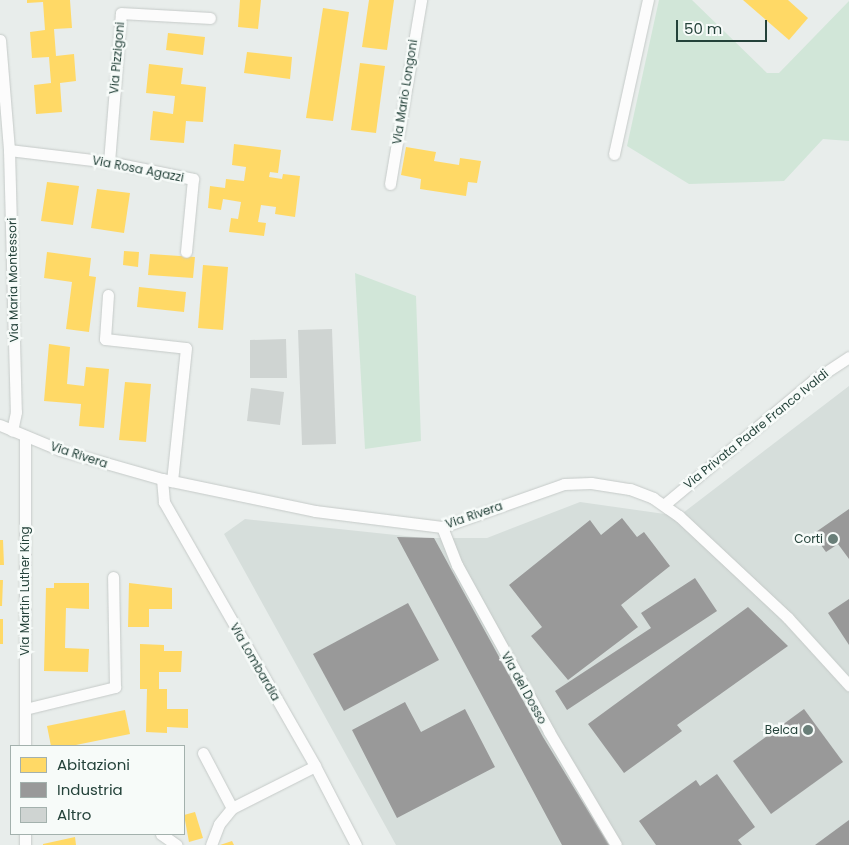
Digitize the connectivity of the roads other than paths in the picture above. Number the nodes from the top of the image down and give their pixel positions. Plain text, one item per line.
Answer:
1 (421, 0) edge
2 (648, 0) edge
3 (210, 18) dead end
4 (0, 40) edge
5 (9, 150) junction
6 (614, 154) dead end
7 (109, 162) junction
8 (390, 184) dead end
9 (186, 252) dead end
10 (108, 295) dead end
11 (849, 357) edge
12 (0, 425) edge
13 (12, 430) junction
14 (25, 436) junction
15 (167, 480) junction
16 (665, 504) junction
17 (442, 527) junction
18 (113, 576) dead end
19 (849, 685) edge
20 (25, 709) junction
21 (25, 745) edge
22 (203, 753) dead end
23 (315, 766) junction
24 (232, 808) junction
25 (162, 835) edge
26 (177, 845) edge
27 (211, 845) edge
28 (356, 845) edge
29 (616, 845) edge

1 - 8 street, Via Mario Longoni
2 - 6 street
3 - 7 street, Via Pizzigoni
4 - 5 street, Via Maria Montessori
5 - 7 street, Via Rosa Agazzi
5 - 13 street, Via Maria Montessori
7 - 9 street, Via Rosa Agazzi
10 - 15 street, Via Lombardia
11 - 16 street, Via Privata Padre Franco Ivaldi
12 - 13 street, Via Rivera
13 - 14 street, Via Rivera
14 - 15 street, Via Rivera
14 - 20 street, Via Martin Luther King
15 - 17 street, Via Rivera
15 - 23 street, Via Lombardia
16 - 17 street, Via Rivera
16 - 19 street, Via Rivera
17 - 29 street, Via del Dosso
18 - 20 street
20 - 21 street, Via Martin Luther King
22 - 24 street
23 - 24 street
23 - 28 street, Via Lombardia
24 - 27 street
25 - 26 street

